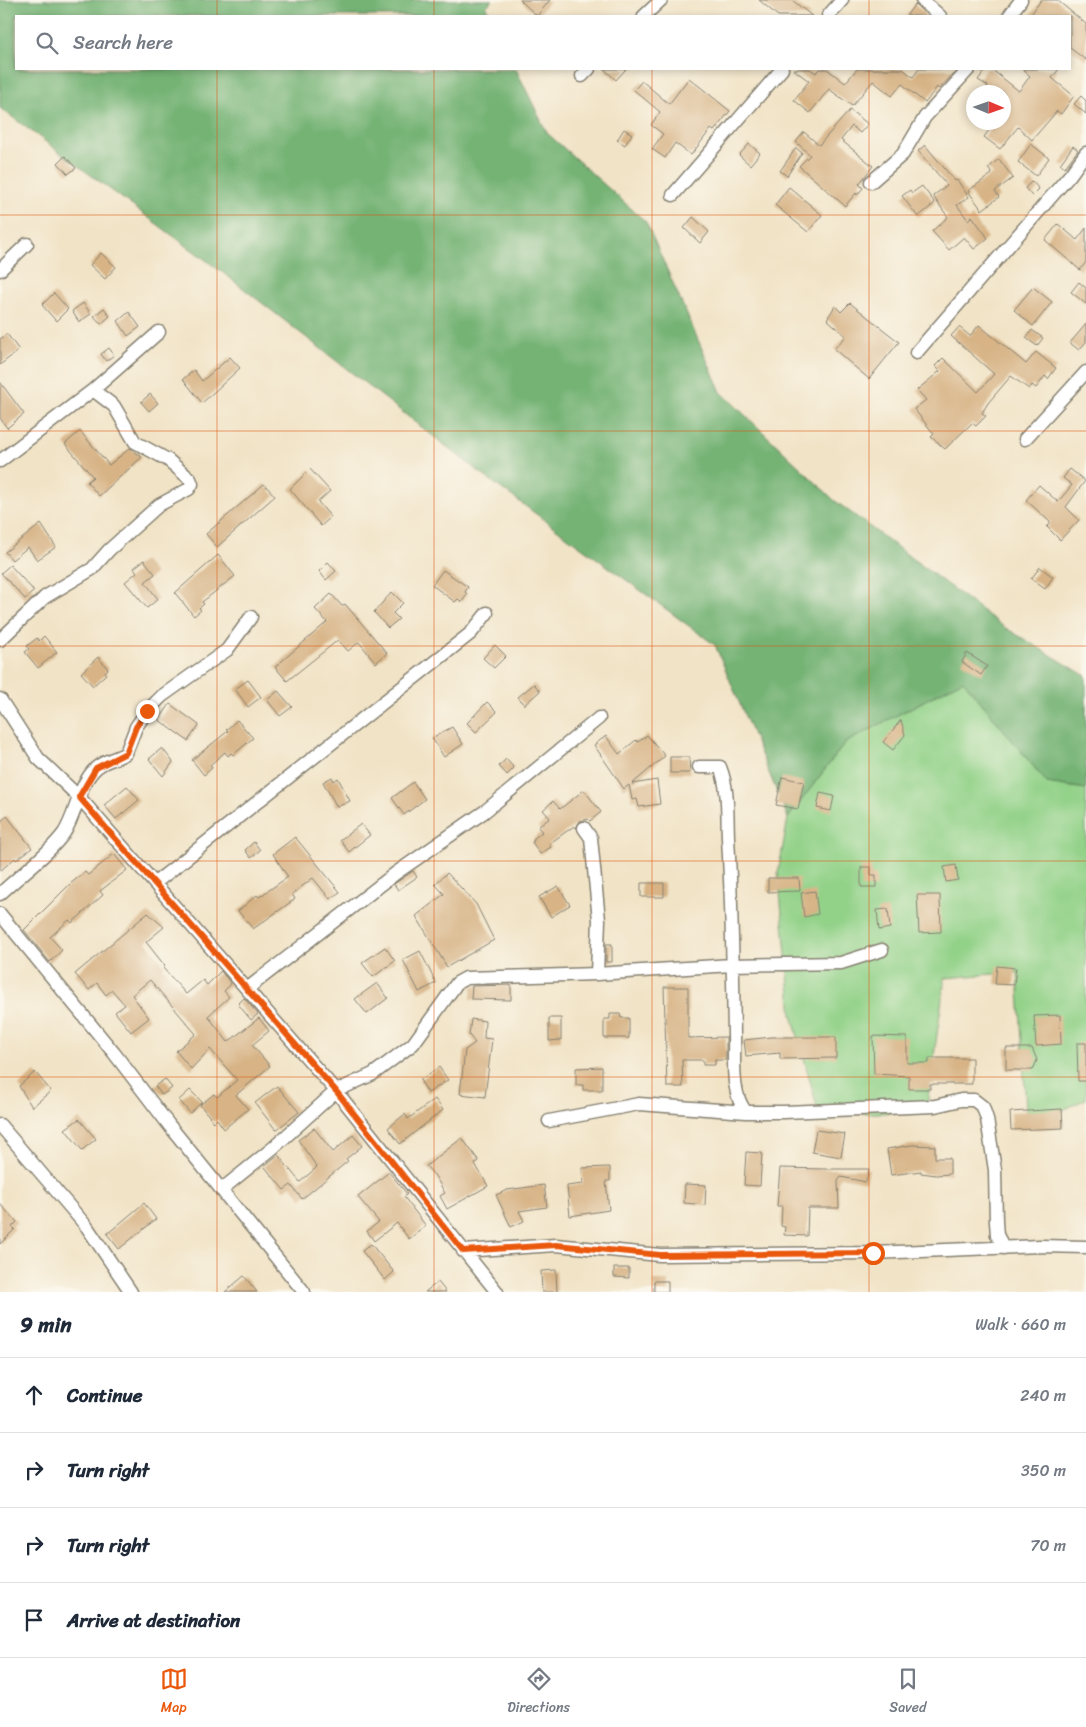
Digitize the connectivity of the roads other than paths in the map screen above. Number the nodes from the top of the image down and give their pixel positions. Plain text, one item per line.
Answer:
1 (661, 0) edge
2 (842, 0) edge
3 (922, 0) edge
4 (1021, 0) edge
5 (645, 15) edge
6 (829, 15) edge
7 (939, 15) edge
8 (1010, 15) edge
9 (781, 70) edge
10 (968, 70) edge
11 (1086, 153) edge
12 (871, 182) dead end
13 (673, 195) dead end
14 (27, 244) dead end
15 (0, 270) edge
16 (159, 332) dead end
17 (916, 353) dead end
18 (1086, 372) edge
19 (93, 390) junction
20 (1025, 439) dead end
21 (0, 461) edge
22 (487, 613) dead end
23 (251, 617) dead end
24 (0, 640) edge
25 (0, 700) edge
26 (599, 718) dead end
27 (699, 767) dead end
28 (79, 797) junction
29 (584, 828) dead end
30 (155, 883) junction
31 (0, 894) edge
32 (0, 914) edge
33 (882, 950) dead end
34 (731, 965) junction
35 (598, 974) junction
36 (247, 989) junction
37 (336, 1091) junction
38 (746, 1112) junction
39 (549, 1121) dead end
40 (0, 1126) edge
41 (221, 1190) junction
42 (1086, 1247) edge
43 (1004, 1248) junction
44 (463, 1251) junction
45 (131, 1292) edge
46 (304, 1292) edge
47 (497, 1292) edge

1 - 5 street
2 - 6 street
3 - 7 street
4 - 8 street
9 - 13 street
10 - 12 street
11 - 17 street
14 - 15 street
16 - 19 street
18 - 20 street
19 - 21 street
19 - 24 street
22 - 30 street
23 - 28 street
25 - 28 street
26 - 36 street
27 - 34 street
28 - 30 street
28 - 31 street
29 - 35 street
30 - 36 street
32 - 41 street
33 - 34 street
34 - 35 street
34 - 38 street
35 - 37 street
36 - 37 street
37 - 41 street
37 - 44 street
38 - 39 street
38 - 43 street
40 - 45 street
41 - 46 street
42 - 43 street
43 - 44 street
44 - 47 street

